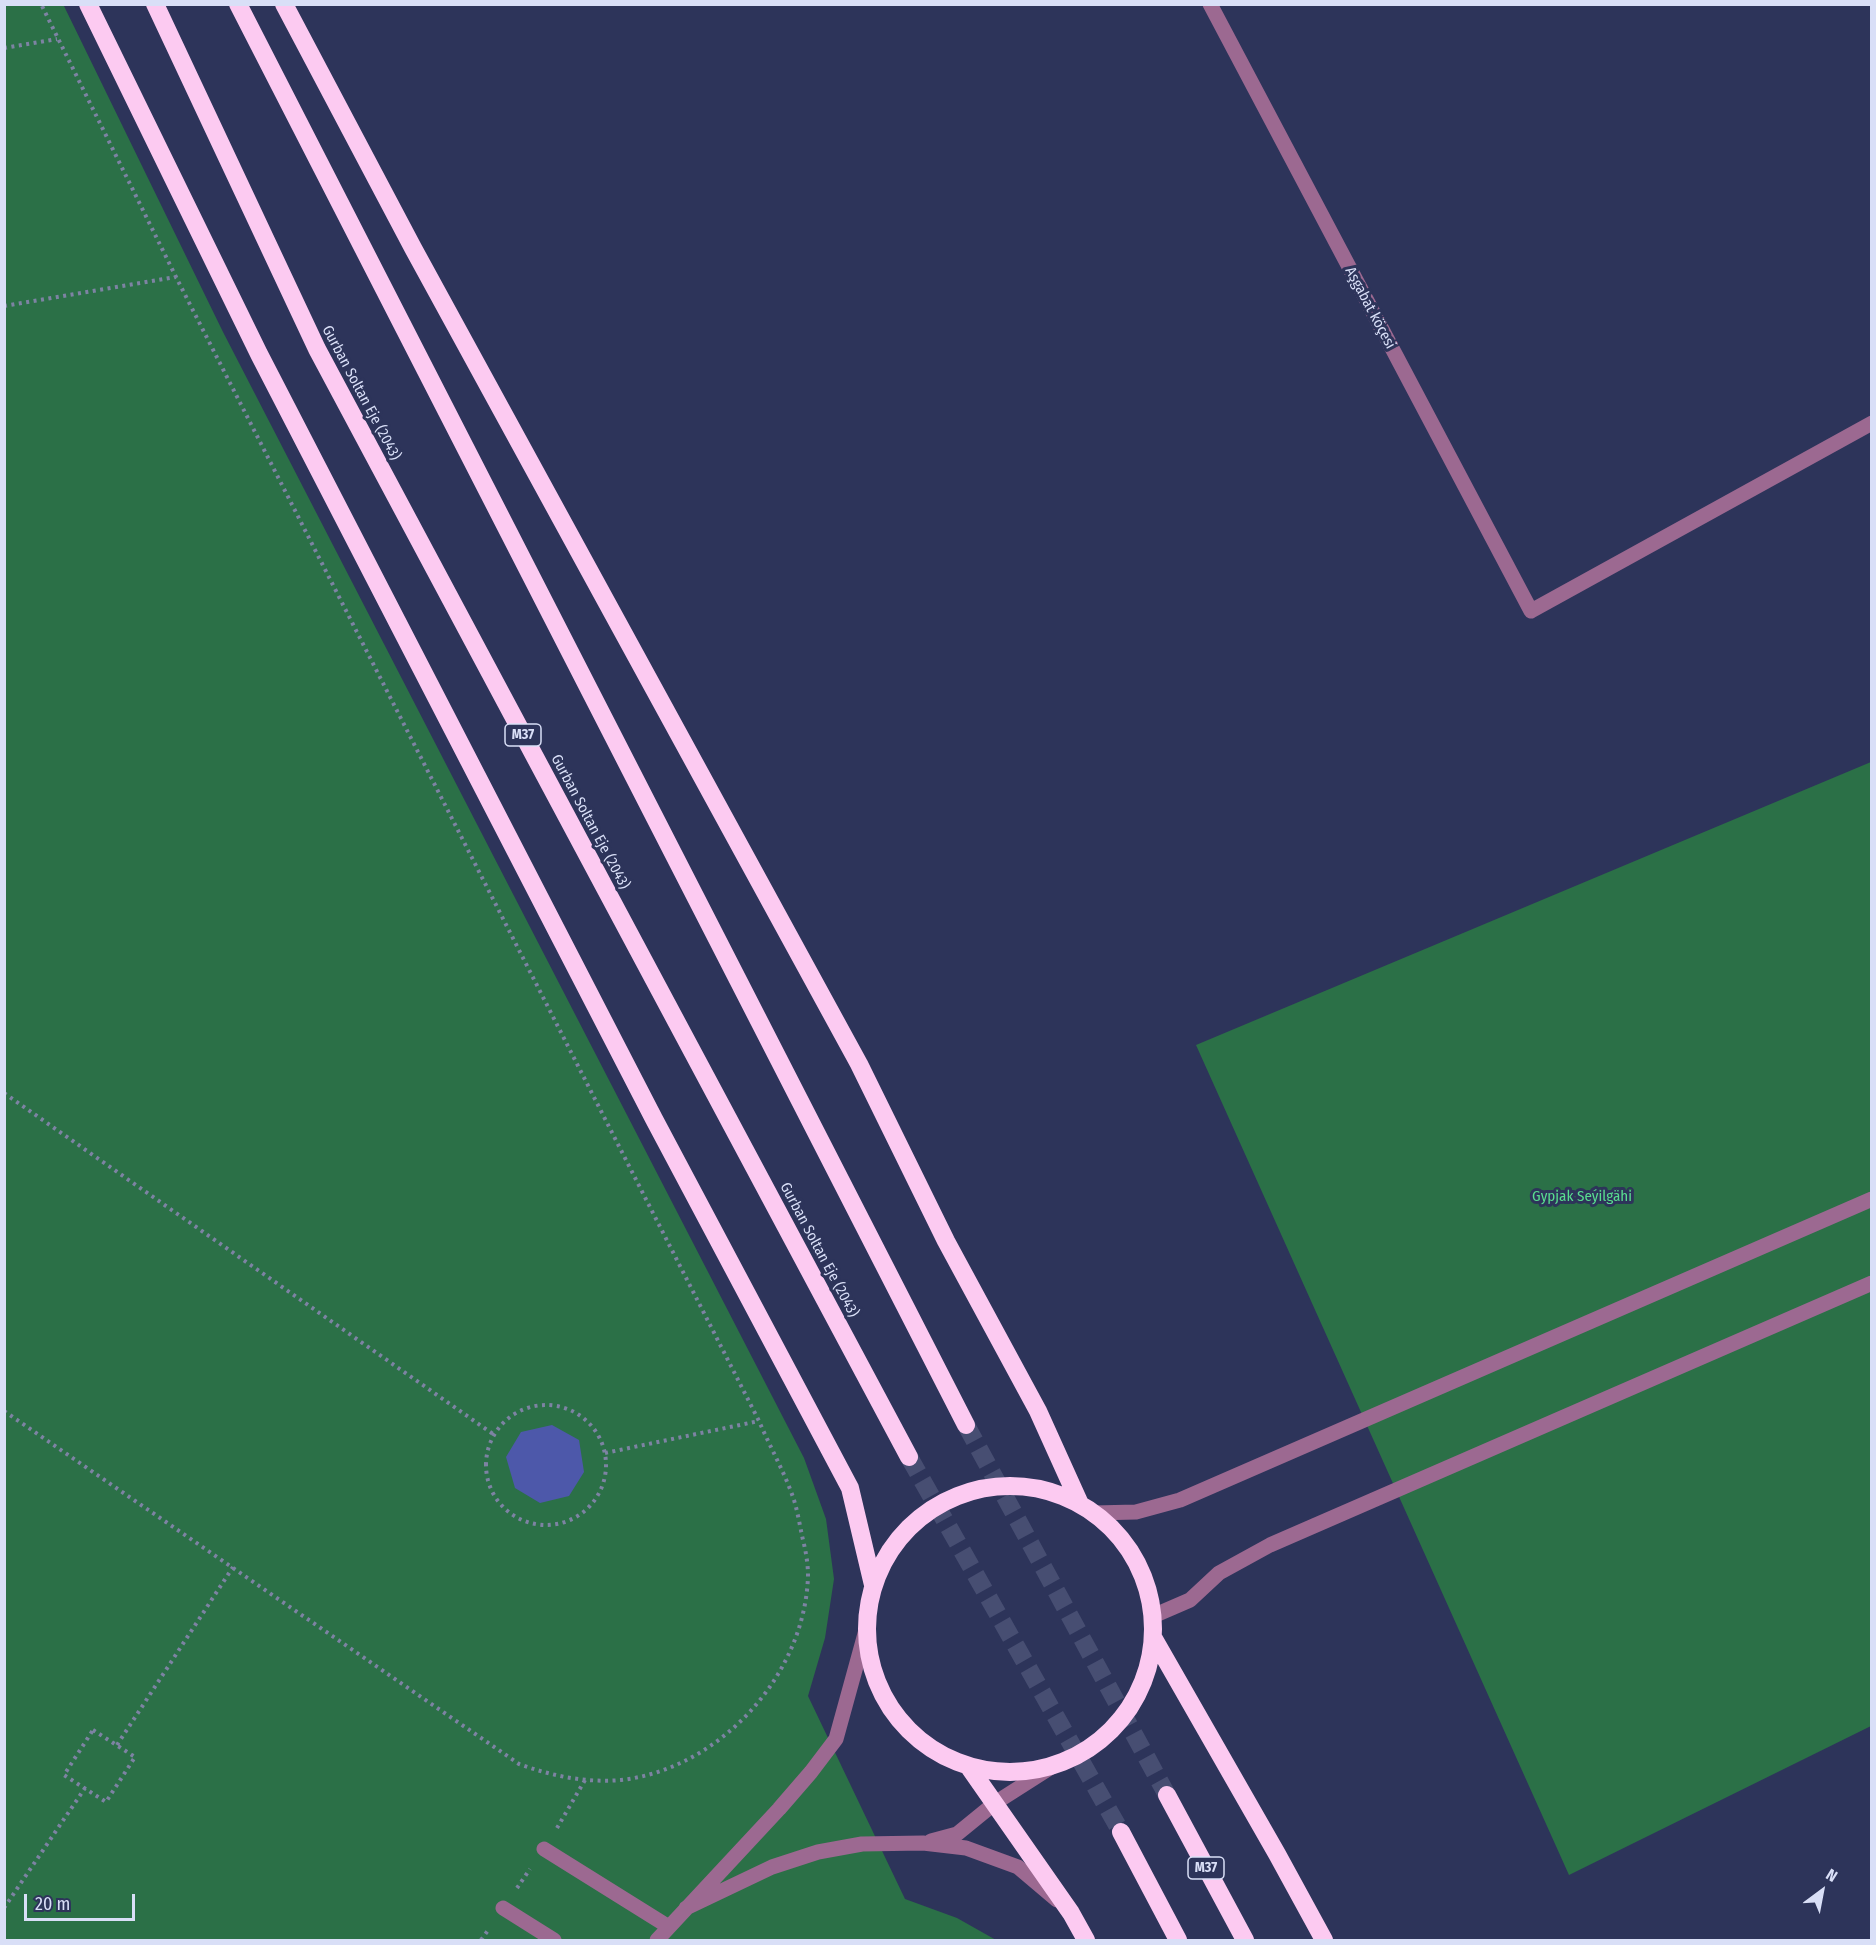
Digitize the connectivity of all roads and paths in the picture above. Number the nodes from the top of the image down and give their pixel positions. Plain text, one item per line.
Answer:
1 (41, 4) edge
2 (88, 4) edge
3 (155, 4) edge
4 (238, 4) edge
5 (284, 4) edge
6 (1210, 4) edge
7 (57, 39) junction
8 (4, 48) edge
9 (176, 277) junction
10 (4, 306) edge
11 (1872, 423) edge
12 (4, 1094) edge
13 (1872, 1199) edge
14 (1872, 1283) edge
15 (4, 1411) edge
16 (759, 1421) junction
17 (966, 1425) tunnel mouth
18 (493, 1434) junction
19 (605, 1453) junction
20 (909, 1456) tunnel mouth
21 (1088, 1508) junction
22 (233, 1567) junction
23 (873, 1585) junction
24 (1153, 1616) junction
25 (866, 1630) junction
26 (1154, 1639) junction
27 (117, 1745) junction
28 (1053, 1766) junction
29 (969, 1767) junction
30 (85, 1788) junction
31 (1167, 1795) tunnel mouth
32 (994, 1803) junction
33 (1121, 1832) tunnel mouth
34 (922, 1843) junction
35 (544, 1849) dead end
36 (4, 1908) edge
37 (503, 1908) dead end
38 (686, 1908) junction
39 (1071, 1913) junction
40 (669, 1927) junction
41 (554, 1941) edge
42 (657, 1941) edge
43 (1086, 1941) edge
44 (1178, 1941) edge
45 (1245, 1941) edge
46 (1324, 1941) edge

1 - 7 path
2 - 23 highway
3 - 20 highway, Gurban Soltan Eje (2043) / M37
4 - 17 highway
5 - 21 highway
6 - 11 street, Aşgabat köçesi
7 - 8 path
7 - 9 path
9 - 10 path
9 - 16 path
12 - 18 path
13 - 21 street
14 - 24 street
15 - 22 path
16 - 19 path
16 - 22 path
18 - 19 path
18 - 19 path
21 - 23 highway
21 - 24 highway
22 - 27 path
23 - 25 highway
24 - 26 highway
25 - 29 highway
25 - 38 street
26 - 28 highway
26 - 46 highway
27 - 30 path
27 - 30 path
28 - 29 highway
28 - 32 street
29 - 32 highway
30 - 36 path
31 - 45 highway, M37
32 - 34 street
32 - 39 highway
33 - 44 highway
34 - 38 street
34 - 39 street
35 - 40 street
37 - 41 street
38 - 40 street
39 - 43 highway
40 - 42 street

